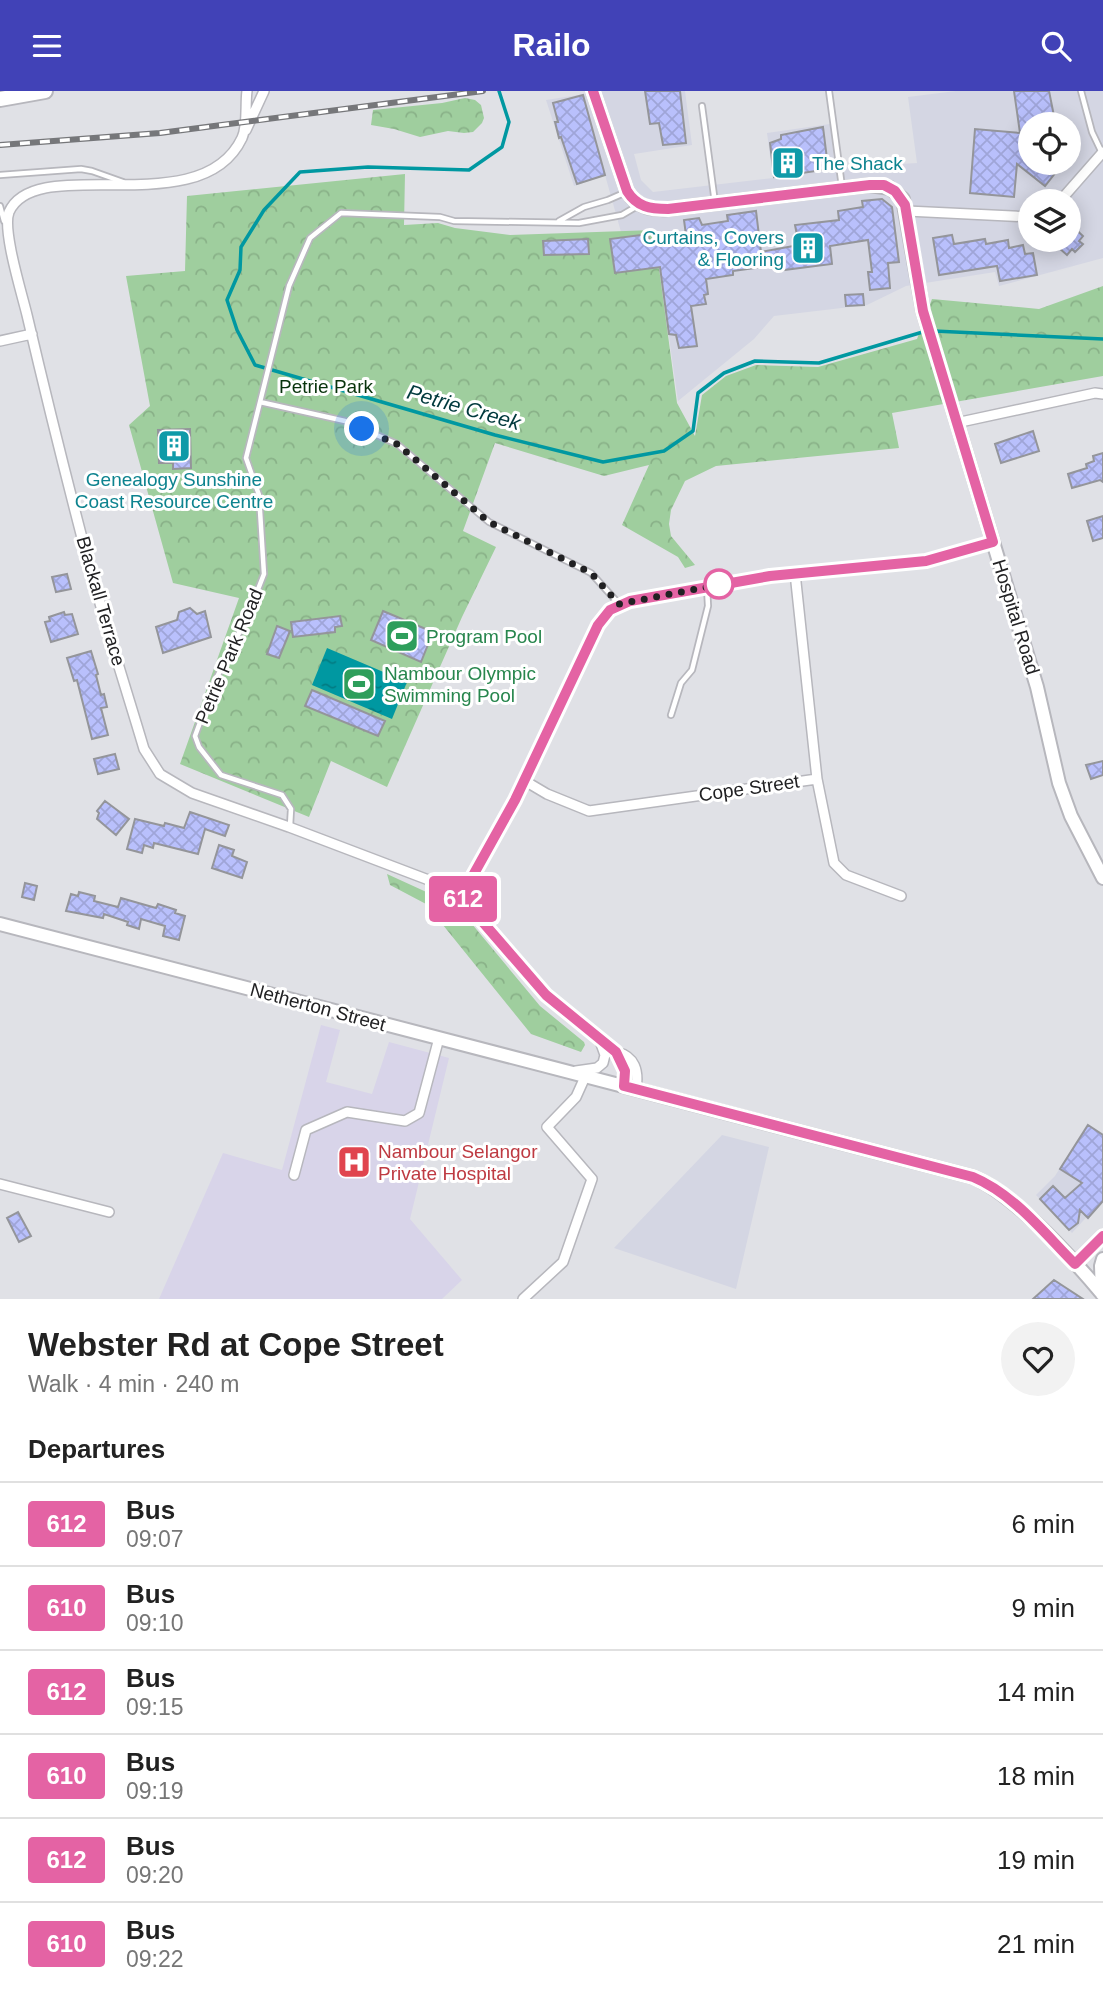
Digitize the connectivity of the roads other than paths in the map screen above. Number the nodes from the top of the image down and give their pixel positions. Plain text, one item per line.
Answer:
1 (45, 91) edge
2 (247, 91) edge
3 (264, 91) edge
4 (593, 91) edge
5 (1081, 91) edge
6 (829, 92) edge
7 (0, 99) edge
8 (702, 106) dead end
9 (242, 138) junction
10 (1103, 153) edge
11 (0, 175) edge
12 (127, 184) junction
13 (842, 188) junction
14 (1071, 189) edge
15 (627, 191) junction
16 (715, 204) junction
17 (0, 205) edge
18 (639, 205) junction
19 (907, 211) junction
20 (1018, 216) edge
21 (558, 221) junction
22 (8, 235) junction
23 (32, 334) junction
24 (0, 341) edge
25 (1103, 394) edge
26 (260, 402) junction
27 (956, 423) junction
28 (993, 542) junction
29 (795, 573) junction
30 (706, 586) junction
31 (619, 604) junction
32 (671, 715) dead end
33 (817, 779) junction
34 (524, 781) junction
35 (289, 827) junction
36 (1103, 878) edge
37 (901, 896) dead end
38 (461, 897) junction
39 (0, 924) edge
40 (439, 1038) junction
41 (599, 1039) junction
42 (568, 1072) junction
43 (585, 1077) junction
44 (630, 1088) junction
45 (294, 1175) dead end
46 (0, 1184) edge
47 (109, 1212) dead end
48 (1103, 1236) edge
49 (1103, 1259) edge
50 (1075, 1264) junction
51 (1103, 1294) edge
52 (523, 1299) edge

1 - 7 main road
2 - 9 street
3 - 9 street, Blackall Terrace
4 - 15 main road
5 - 10 lane
6 - 13 lane
8 - 16 lane
9 - 12 street, Blackall Terrace
10 - 14 street
11 - 12 lane
12 - 22 street, Blackall Terrace
13 - 16 main road
13 - 19 main road
15 - 18 main road
15 - 21 lane, Petrie Park Road
16 - 18 main road
17 - 22 lane
18 - 21 lane, Petrie Park Road
19 - 20 street
19 - 27 main road, Hospital Road
21 - 26 lane, Petrie Park Road
22 - 23 street, Blackall Terrace
23 - 24 street
23 - 35 street, Blackall Terrace
25 - 27 street
26 - 31 lane
26 - 35 lane, Petrie Park Road
27 - 28 main road, Hospital Road
28 - 29 street
28 - 36 main road, Hospital Road
29 - 30 street
29 - 33 street, Cope Street
30 - 31 street
30 - 32 lane
31 - 34 street
33 - 34 street, Cope Street
33 - 37 street
34 - 38 street
35 - 38 street, Blackall Terrace
38 - 41 street, Blackall Terrace
39 - 40 main road, Netherton Street
40 - 42 main road, Netherton Street
40 - 45 street
41 - 42 street
41 - 44 street, Blackall Terrace
42 - 43 main road, Netherton Street
43 - 44 main road, Netherton Street
43 - 52 street
44 - 50 main road
46 - 47 street
48 - 50 main road
49 - 51 main road
50 - 51 main road

